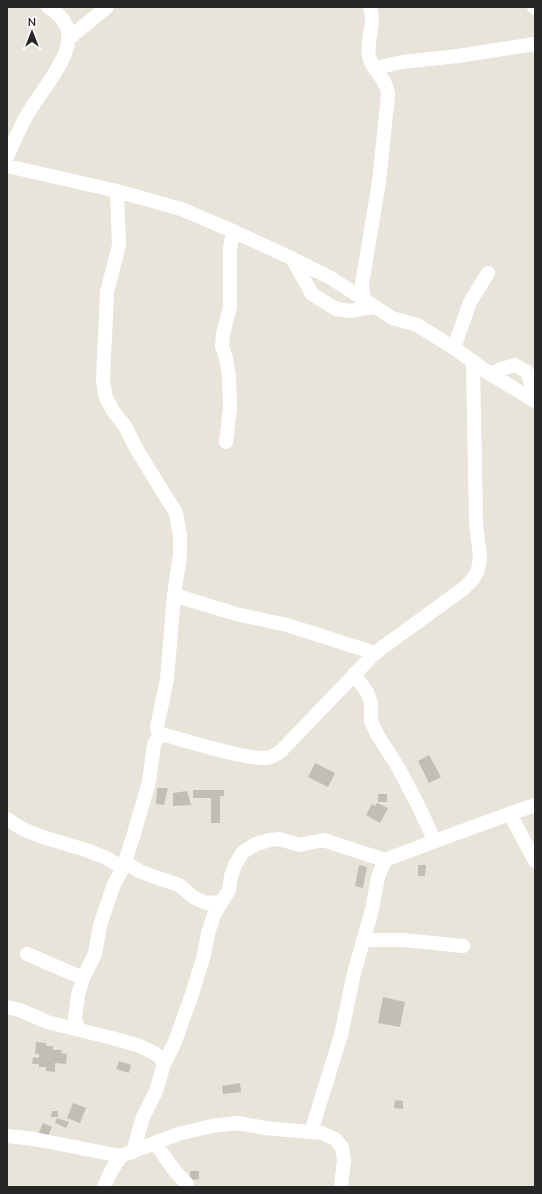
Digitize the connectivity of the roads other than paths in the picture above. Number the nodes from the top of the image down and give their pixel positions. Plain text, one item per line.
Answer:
1 (48, 7) edge
2 (107, 7) edge
3 (370, 7) edge
4 (381, 7) edge
5 (372, 25) junction
6 (68, 39) junction
7 (535, 44) edge
8 (375, 68) junction
9 (8, 151) edge
10 (7, 166) edge
11 (117, 192) junction
12 (233, 231) junction
13 (291, 258) junction
14 (488, 273) dead end
15 (368, 303) junction
16 (454, 348) junction
17 (473, 362) junction
18 (490, 374) junction
19 (534, 400) edge
20 (226, 442) dead end
21 (174, 595) junction
22 (375, 653) junction
23 (354, 674) junction
24 (160, 736) junction
25 (535, 805) edge
26 (510, 814) junction
27 (7, 819) edge
28 (434, 840) junction
29 (385, 860) junction
30 (535, 861) edge
31 (124, 865) junction
32 (221, 902) junction
33 (364, 940) junction
34 (464, 946) dead end
35 (27, 954) dead end
36 (83, 978) junction
37 (7, 1007) edge
38 (78, 1029) junction
39 (164, 1064) junction
40 (311, 1132) junction
41 (7, 1136) edge
42 (155, 1143) junction
43 (127, 1154) junction
44 (187, 1184) dead end
45 (104, 1187) edge
46 (341, 1187) edge

1 - 6 street
2 - 6 street
3 - 5 street
4 - 5 street
5 - 8 street
6 - 9 street
7 - 8 street
8 - 15 street
10 - 11 street
11 - 12 street
11 - 21 street
12 - 13 street
12 - 20 street
13 - 15 street
13 - 15 street
14 - 16 street
15 - 16 street
16 - 17 street
17 - 18 street
17 - 22 street
18 - 19 street
18 - 19 street
21 - 22 street
21 - 24 street
22 - 23 street
23 - 24 street
23 - 28 street
24 - 31 street
25 - 26 street
26 - 28 street
26 - 30 street
27 - 31 street
28 - 29 street
29 - 32 street
29 - 33 street
31 - 32 street
31 - 36 street
32 - 39 street
33 - 34 street
33 - 40 street
35 - 36 street
36 - 38 street
37 - 38 street
38 - 39 street
39 - 43 street
40 - 42 street
40 - 46 street
41 - 43 street
42 - 43 street
42 - 44 street
43 - 45 street

